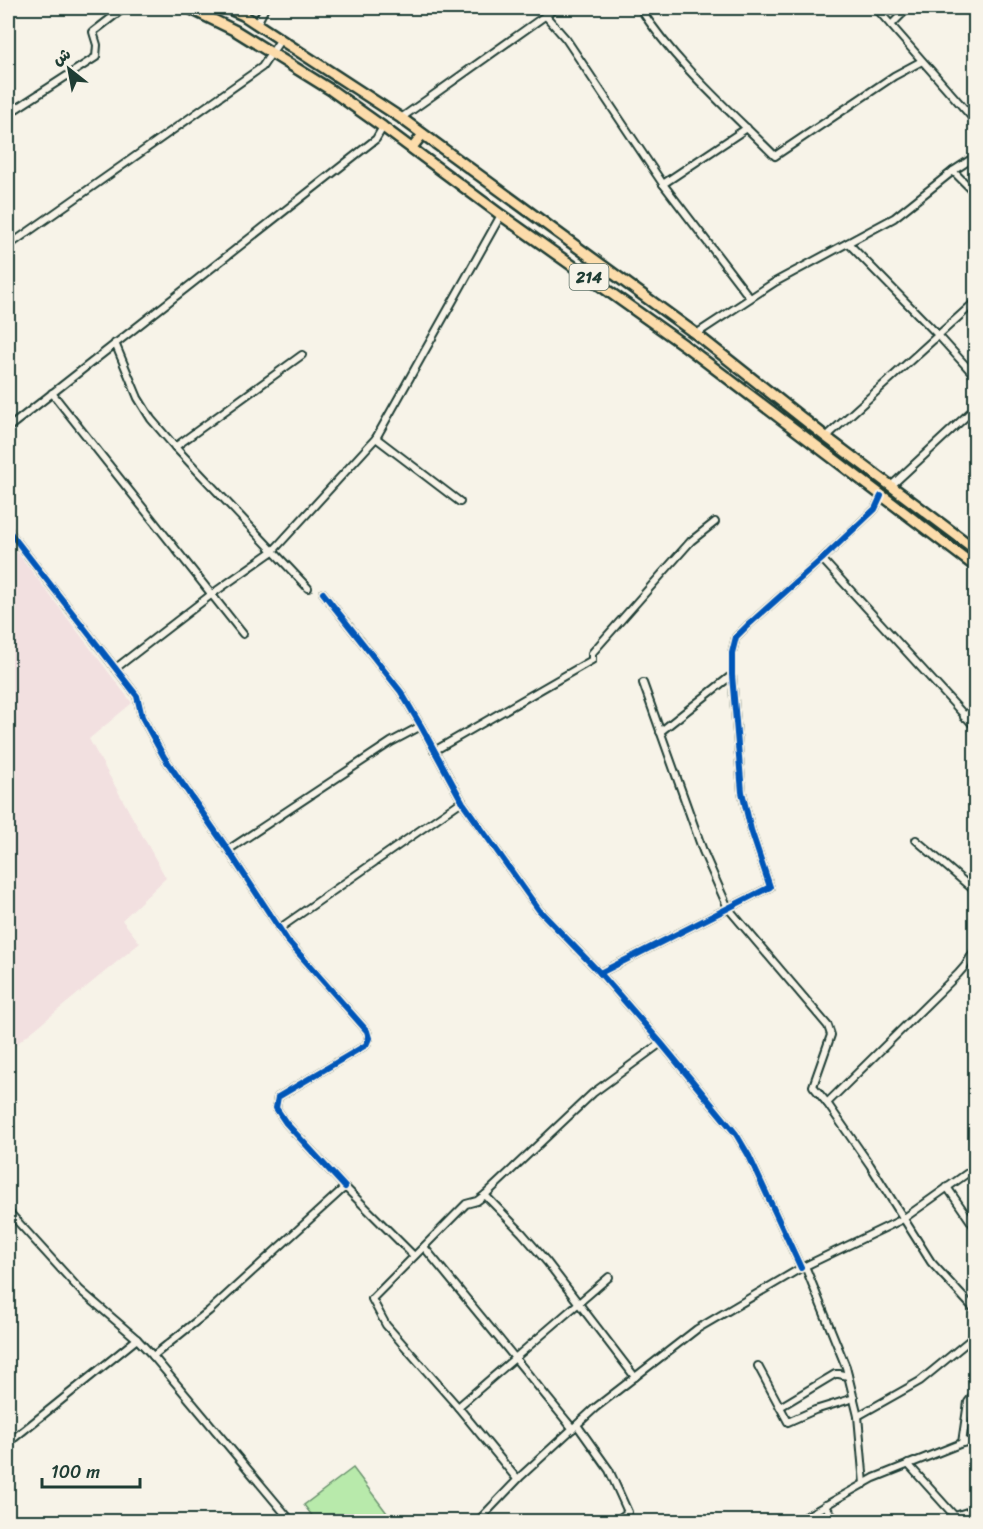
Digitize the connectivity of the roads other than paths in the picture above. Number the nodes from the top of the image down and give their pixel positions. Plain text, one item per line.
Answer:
1 (124, 8) edge
2 (189, 8) edge
3 (227, 8) edge
4 (265, 8) edge
5 (556, 8) edge
6 (640, 8) edge
7 (876, 8) edge
8 (908, 8) edge
9 (545, 15) junction
10 (257, 24) junction
11 (891, 25) junction
12 (281, 39) junction
13 (271, 53) junction
14 (922, 61) junction
15 (8, 114) edge
16 (401, 118) junction
17 (975, 122) edge
18 (383, 127) junction
19 (747, 128) junction
20 (423, 134) junction
21 (412, 148) junction
22 (975, 156) edge
23 (953, 171) junction
24 (663, 184) junction
25 (975, 194) edge
26 (501, 214) junction
27 (848, 243) junction
28 (8, 246) edge
29 (750, 298) junction
30 (975, 301) edge
31 (696, 333) junction
32 (938, 335) junction
33 (115, 343) junction
34 (302, 355) dead end
35 (975, 377) edge
36 (52, 393) junction
37 (975, 407) edge
38 (8, 428) edge
39 (826, 437) junction
40 (376, 438) junction
41 (175, 447) junction
42 (891, 486) junction
43 (881, 496) junction
44 (460, 502) dead end
45 (715, 522) dead end
46 (8, 530) edge
47 (975, 550) edge
48 (273, 551) junction
49 (822, 559) junction
50 (975, 567) edge
51 (308, 588) dead end
52 (323, 593) dead end
53 (212, 594) junction
54 (243, 634) dead end
55 (116, 668) junction
56 (732, 675) junction
57 (643, 683) dead end
58 (975, 706) edge
59 (964, 717) junction
60 (421, 726) junction
61 (975, 728) edge
62 (660, 732) junction
63 (434, 751) junction
64 (462, 801) junction
65 (916, 840) dead end
66 (228, 850) junction
67 (975, 892) edge
68 (728, 908) junction
69 (280, 928) junction
70 (975, 948) edge
71 (600, 973) junction
72 (661, 1043) junction
73 (827, 1103) junction
74 (975, 1167) edge
75 (345, 1187) junction
76 (947, 1187) junction
77 (485, 1195) junction
78 (8, 1211) edge
79 (903, 1219) junction
80 (975, 1229) edge
81 (424, 1247) junction
82 (414, 1256) junction
83 (803, 1267) junction
84 (609, 1277) dead end
85 (578, 1304) junction
86 (975, 1311) edge
87 (975, 1335) edge
88 (137, 1339) junction
89 (153, 1356) junction
90 (514, 1358) junction
91 (758, 1366) dead end
92 (848, 1376) junction
93 (635, 1377) junction
94 (975, 1392) edge
95 (854, 1398) junction
96 (458, 1407) junction
97 (780, 1407) junction
98 (858, 1416) junction
99 (575, 1427) junction
100 (975, 1440) edge
101 (8, 1443) edge
102 (962, 1443) junction
103 (908, 1464) junction
104 (517, 1479) junction
105 (864, 1484) junction
106 (825, 1505) junction
107 (975, 1509) edge
108 (955, 1516) junction
109 (292, 1521) edge
110 (477, 1521) edge
111 (615, 1521) edge
112 (796, 1521) edge
113 (836, 1521) edge
114 (960, 1521) edge

1 - 15 street
2 - 13 highway, 214
3 - 10 highway, 214
4 - 10 street
5 - 9 street
6 - 19 street
7 - 11 street
8 - 11 street
9 - 16 street
9 - 24 street
10 - 12 highway, 214
11 - 14 street
12 - 13 street
12 - 16 highway, 214
13 - 18 highway, 214
13 - 28 street
14 - 17 street
14 - 19 street
16 - 20 highway, 214
18 - 21 highway, 214
18 - 33 street
19 - 24 street
20 - 21 main road
20 - 31 highway, 214
21 - 26 highway, 214
22 - 23 street
23 - 25 street
23 - 27 street
24 - 29 street
26 - 40 street
26 - 43 highway, 214
27 - 29 street
27 - 32 street
29 - 31 street
30 - 32 street
31 - 39 highway, 214
32 - 35 street
32 - 39 street
33 - 36 street
33 - 41 street
34 - 41 street
36 - 38 street
36 - 53 street
37 - 42 street
39 - 42 highway, 214
40 - 44 street
40 - 48 street
41 - 48 street
42 - 47 highway, 214
43 - 49 street
43 - 50 highway, 214
45 - 63 street
46 - 55 street
48 - 51 street
48 - 53 street
49 - 56 street
49 - 59 street
52 - 60 street
53 - 54 street
53 - 55 street
55 - 66 street
56 - 62 street
56 - 68 street
57 - 62 street
58 - 59 street
59 - 61 street
60 - 63 street
60 - 66 street
62 - 68 street
63 - 64 street
64 - 69 street
64 - 71 street
65 - 67 street
66 - 69 street
68 - 71 street
68 - 73 street
69 - 75 street
70 - 73 street
71 - 72 street
72 - 77 street
72 - 83 street
73 - 79 street
74 - 76 street
75 - 82 street
75 - 89 street
76 - 79 street
76 - 80 street
77 - 81 street
77 - 85 street
78 - 88 street
79 - 83 street
79 - 86 street
81 - 82 street
81 - 90 street
82 - 96 street
83 - 92 street
83 - 93 street
84 - 85 street
85 - 90 street
85 - 93 street
87 - 98 street
88 - 89 street
88 - 101 street
89 - 109 street
90 - 96 street
90 - 99 street
91 - 97 street
92 - 95 street
92 - 97 street
93 - 99 street
94 - 102 street
95 - 97 street
95 - 98 street
96 - 104 street
98 - 105 street
99 - 104 street
99 - 111 street
100 - 102 street
102 - 103 street
103 - 105 street
103 - 108 street
104 - 110 street
105 - 106 street
106 - 112 street
106 - 113 street
107 - 108 street
108 - 114 street

